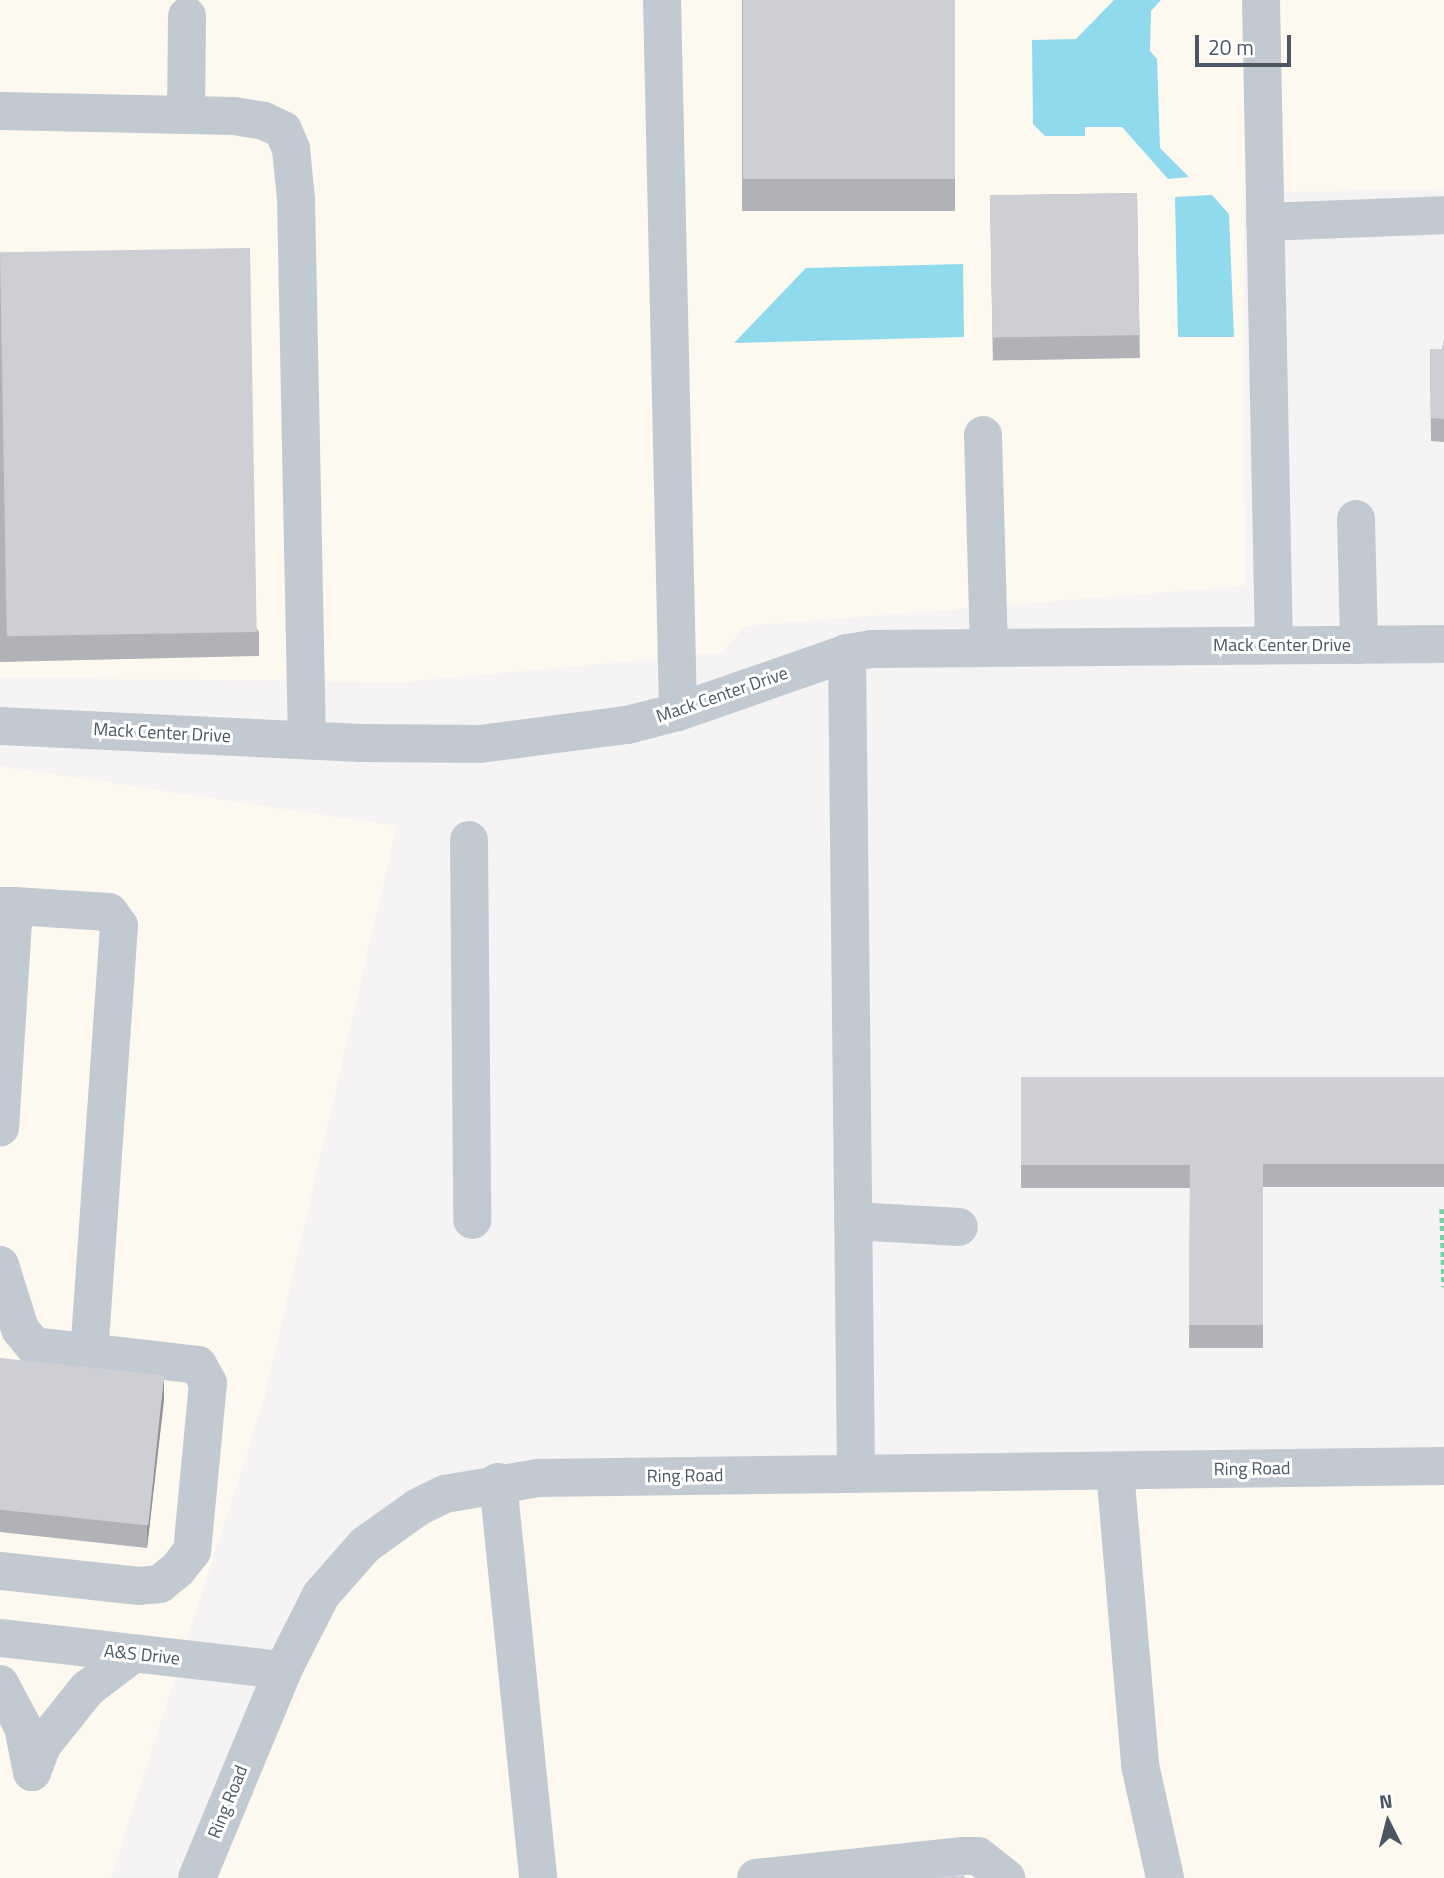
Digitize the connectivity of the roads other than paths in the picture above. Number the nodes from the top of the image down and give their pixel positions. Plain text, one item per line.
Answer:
1 (662, 0) edge
2 (1261, 0) edge
3 (187, 16) dead end
4 (0, 111) edge
5 (186, 115) junction
6 (1444, 215) edge
7 (1265, 222) junction
8 (983, 435) dead end
9 (1356, 519) dead end
10 (1444, 644) edge
11 (1274, 645) junction
12 (1359, 645) junction
13 (989, 647) junction
14 (847, 653) junction
15 (678, 712) junction
16 (0, 726) edge
17 (307, 740) junction
18 (469, 840) dead end
19 (7, 906) edge
20 (0, 1128) edge
21 (472, 1220) dead end
22 (853, 1221) junction
23 (959, 1227) dead end
24 (0, 1265) edge
25 (89, 1352) junction
26 (1444, 1466) edge
27 (1397, 1468) junction
28 (1115, 1471) junction
29 (856, 1474) junction
30 (1444, 1481) edge
31 (498, 1482) junction
32 (0, 1572) edge
33 (0, 1638) edge
34 (133, 1654) junction
35 (283, 1670) junction
36 (0, 1684) edge
37 (197, 1878) edge
38 (538, 1878) edge
39 (756, 1878) edge
40 (1006, 1878) edge
41 (1166, 1878) edge

1 - 15 street
2 - 7 street
3 - 5 street
4 - 5 street
5 - 17 street
6 - 7 street
7 - 11 street
8 - 13 street
9 - 12 street
10 - 12 street, Mack Center Drive
11 - 12 street, Mack Center Drive
11 - 13 street, Mack Center Drive
13 - 14 street, Mack Center Drive
14 - 15 street, Mack Center Drive
14 - 22 street
15 - 17 street, Mack Center Drive
16 - 17 street, Mack Center Drive
18 - 21 street
19 - 20 street
19 - 25 street
22 - 23 street
22 - 29 street
24 - 25 street
25 - 32 street
26 - 27 street
27 - 28 street, Ring Road
27 - 30 street
28 - 29 street, Ring Road
28 - 41 street
29 - 31 street, Ring Road
31 - 35 street, Ring Road
31 - 38 street
33 - 34 street, A&S Drive
34 - 35 street, A&S Drive
34 - 36 street
35 - 37 street, Ring Road
39 - 40 street

